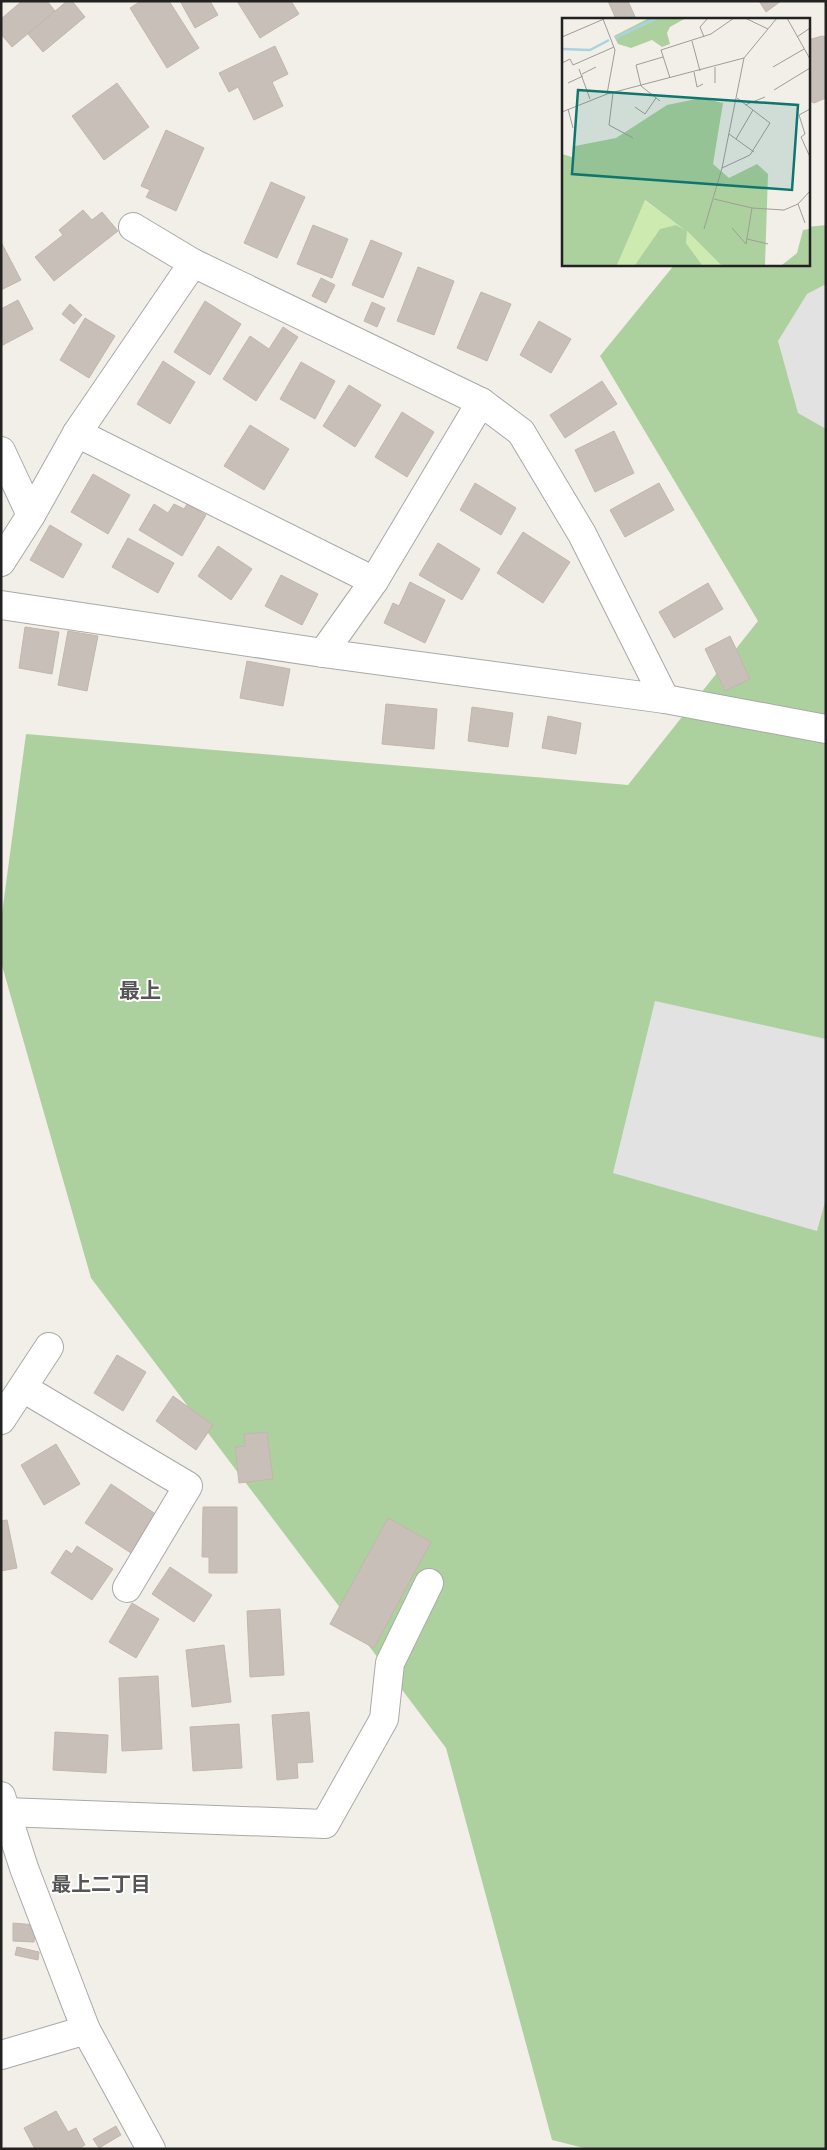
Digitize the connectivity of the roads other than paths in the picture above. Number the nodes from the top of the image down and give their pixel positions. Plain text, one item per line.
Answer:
1 (134, 227) dead end
2 (193, 263) junction
3 (481, 402) junction
4 (77, 433) junction
5 (1, 451) edge
6 (31, 514) junction
7 (1, 562) edge
8 (374, 581) junction
9 (1, 606) edge
10 (323, 652) junction
11 (665, 699) junction
12 (826, 729) edge
13 (50, 1347) dead end
14 (23, 1388) junction
15 (1, 1420) edge
16 (429, 1583) dead end
17 (127, 1588) dead end
18 (4, 1804) edge
19 (13, 1867) edge
20 (86, 2030) junction
21 (1, 2055) edge
22 (151, 2149) edge

1 - 2 street
2 - 3 street
2 - 4 street
3 - 8 street
3 - 11 street
4 - 6 street
4 - 8 street
5 - 6 street
6 - 7 street
8 - 10 street
9 - 10 street
10 - 11 street
11 - 12 street
13 - 14 street
14 - 15 street
14 - 17 street
16 - 18 street
18 - 19 street
19 - 20 street
20 - 21 street
20 - 22 street

